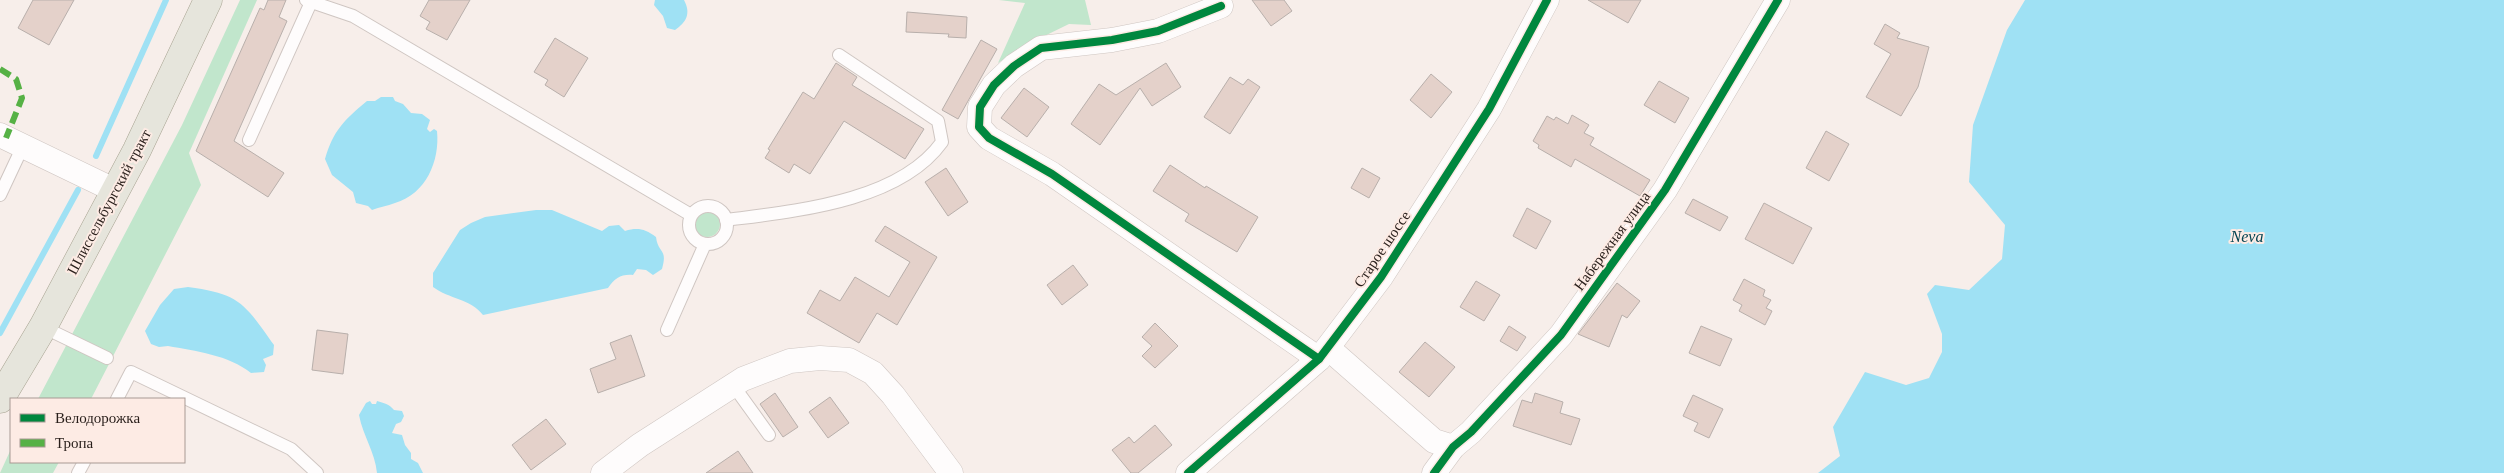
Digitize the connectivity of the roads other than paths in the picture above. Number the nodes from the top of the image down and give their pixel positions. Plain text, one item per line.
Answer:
1 (208, 0) edge
2 (1547, 0) edge
3 (1778, 0) edge
4 (310, 1) edge
5 (1221, 6) dead end
6 (839, 55) dead end
7 (0, 135) edge
8 (249, 140) dead end
9 (23, 146) junction
10 (116, 191) junction
11 (0, 195) edge
12 (691, 215) junction
13 (726, 220) junction
14 (705, 244) junction
15 (43, 327) junction
16 (667, 330) dead end
17 (1324, 353) junction
18 (107, 358) dead end
19 (733, 385) junction
20 (117, 398) edge
21 (0, 399) edge
22 (769, 435) dead end
23 (1452, 447) junction
24 (317, 473) edge
25 (603, 473) edge
26 (951, 473) edge
27 (1188, 473) edge
28 (1434, 473) edge

1 - 10 main road, Шлиссельбургский тракт
2 - 17 street, Старое шоссе
3 - 23 street, Набережная улица
4 - 8 lane
4 - 12 lane
5 - 17 street
6 - 13 lane
7 - 9 street
9 - 10 street
9 - 11 lane
10 - 15 main road, Шлиссельбургский тракт
12 - 13 lane
12 - 14 lane
13 - 14 lane
14 - 16 lane
15 - 18 lane
15 - 21 main road, Шлиссельбургский тракт
17 - 23 street
17 - 27 street, Старое шоссе
19 - 22 lane
19 - 25 street
19 - 26 street
20 - 24 lane
23 - 28 street, Набережная улица

